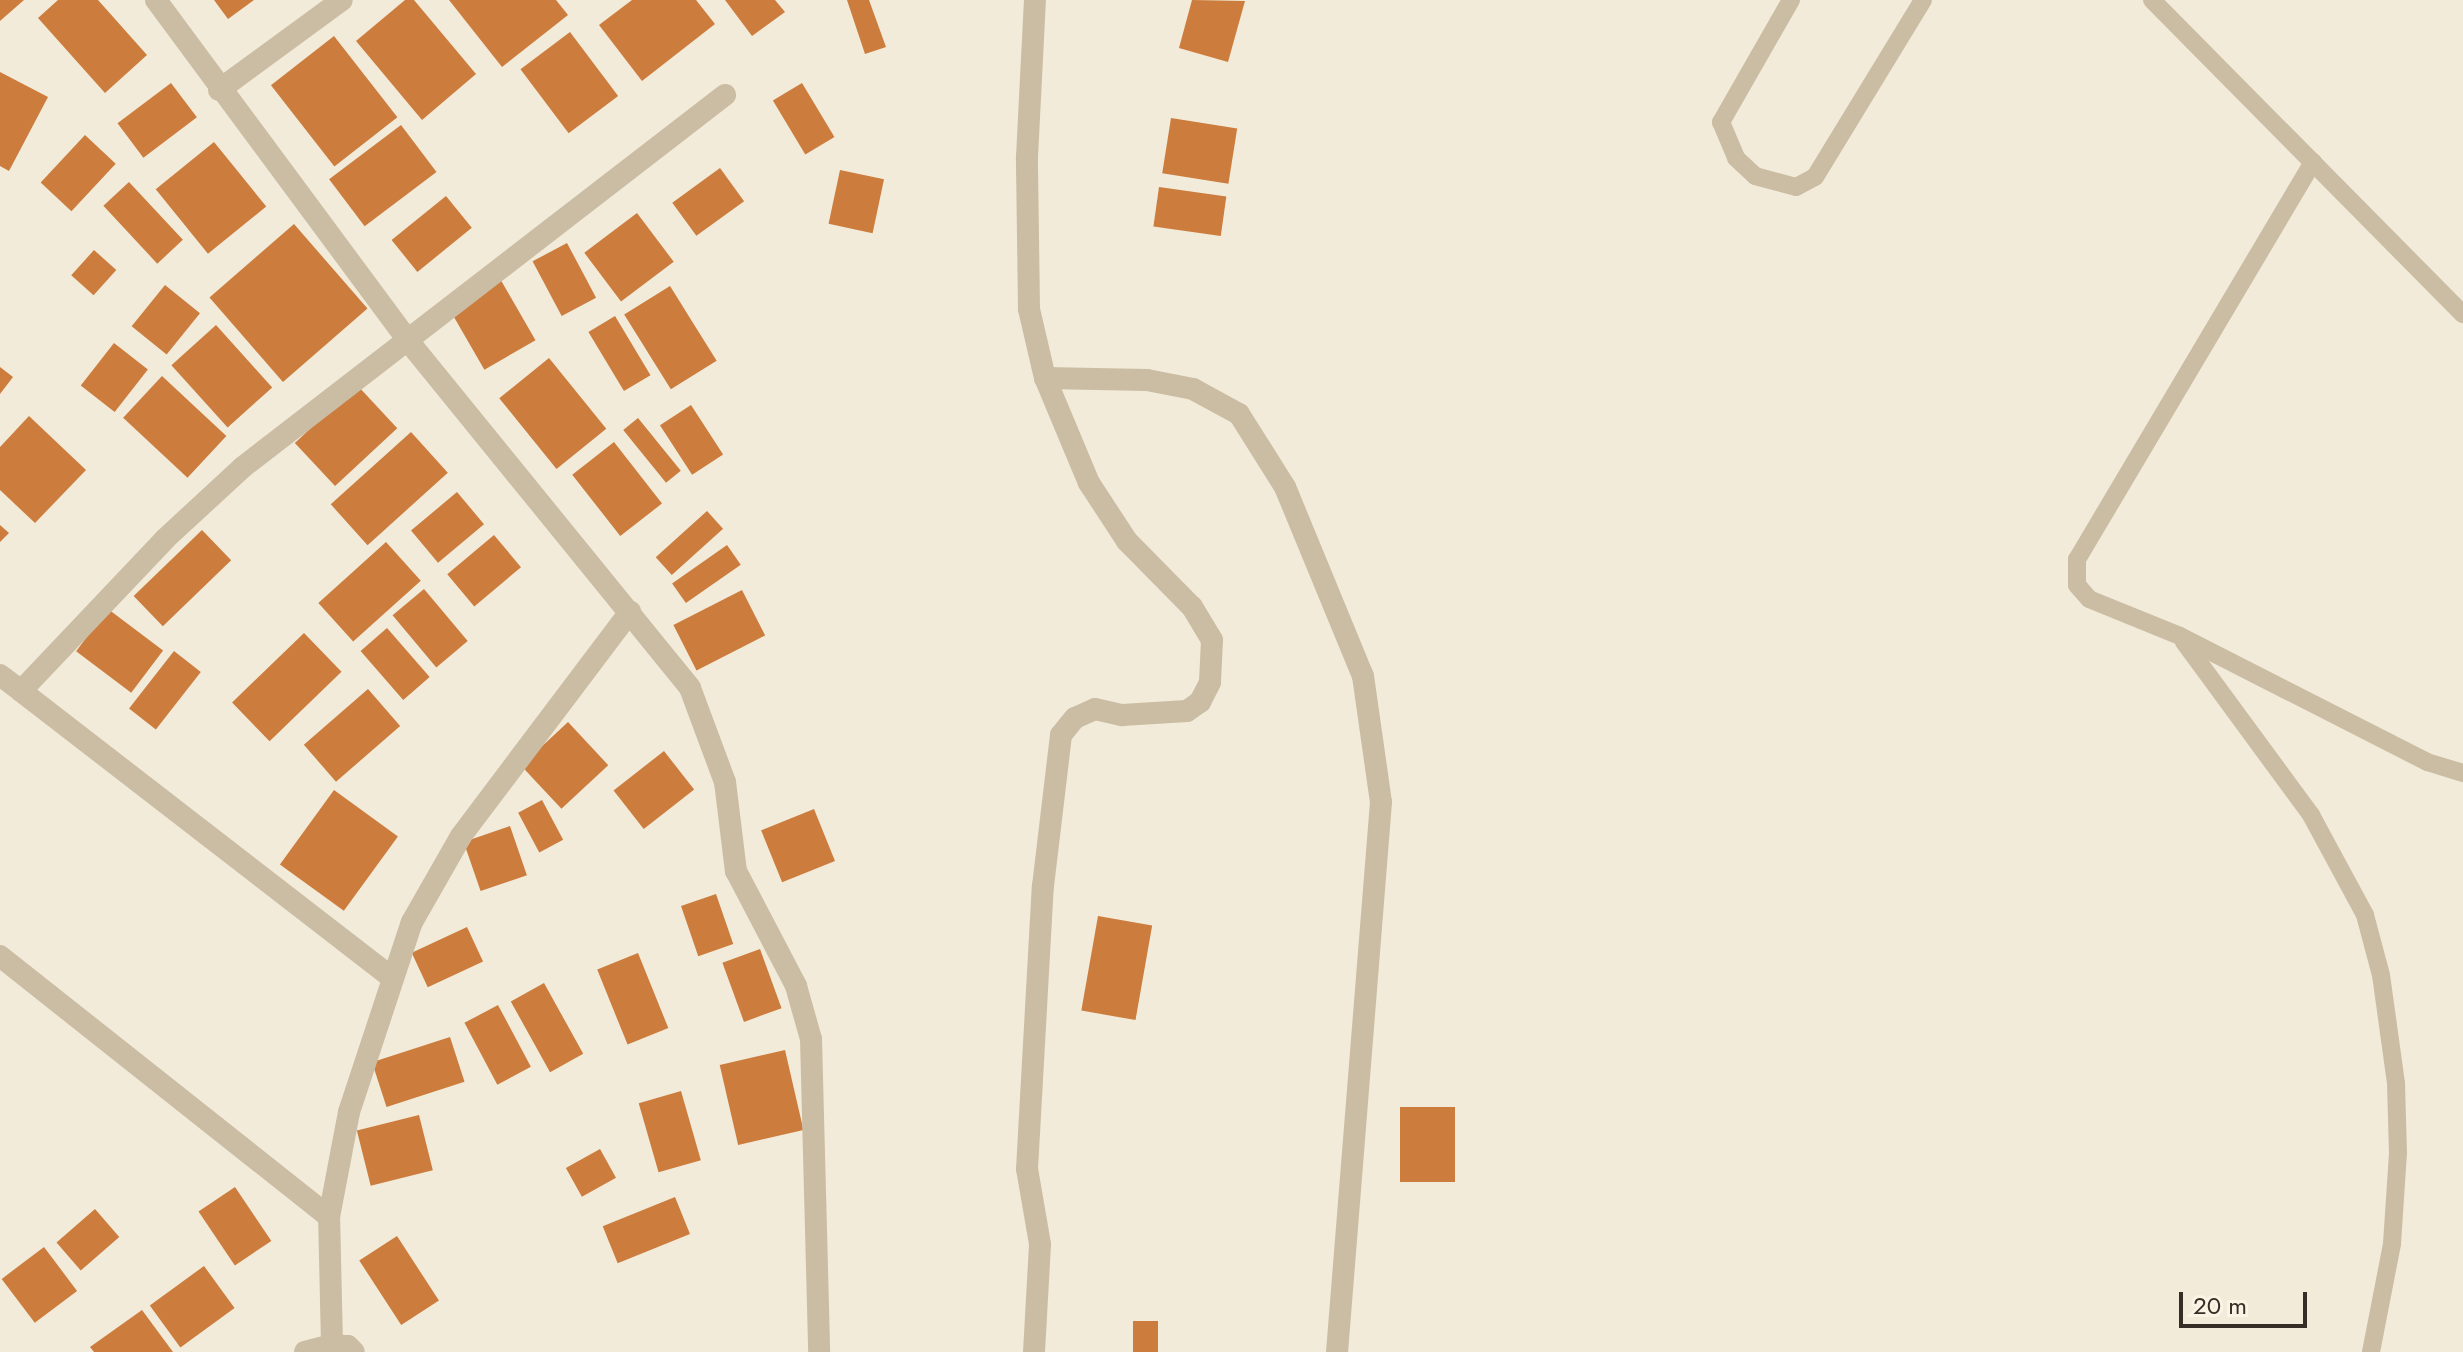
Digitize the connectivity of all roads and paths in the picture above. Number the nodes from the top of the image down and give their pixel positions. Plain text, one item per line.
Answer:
1 (156, 0) edge
2 (342, 0) edge
3 (1035, 0) edge
4 (1791, 0) edge
5 (1923, 0) edge
6 (2152, 0) edge
7 (219, 90) junction
8 (725, 95) dead end
9 (2313, 162) junction
10 (2463, 314) edge
11 (405, 337) junction
12 (1045, 378) junction
13 (630, 612) junction
14 (2180, 636) junction
15 (0, 675) edge
16 (21, 691) junction
17 (2463, 773) edge
18 (0, 956) edge
19 (391, 977) junction
20 (329, 1217) junction
21 (332, 1345) junction
22 (305, 1352) edge
23 (354, 1352) edge
24 (819, 1352) edge
25 (1034, 1352) edge
26 (1337, 1352) edge
27 (2371, 1352) edge

1 - 7 street
2 - 7 street
3 - 12 street
4 - 5 lane
6 - 9 lane
7 - 11 street
8 - 11 street
9 - 10 lane
9 - 14 lane
11 - 13 street
11 - 16 street
12 - 25 street
12 - 26 street
13 - 19 street
13 - 24 street
14 - 17 lane
14 - 27 lane
15 - 16 street
16 - 19 street
18 - 20 street
19 - 20 street
20 - 21 street
21 - 22 street
21 - 23 street

